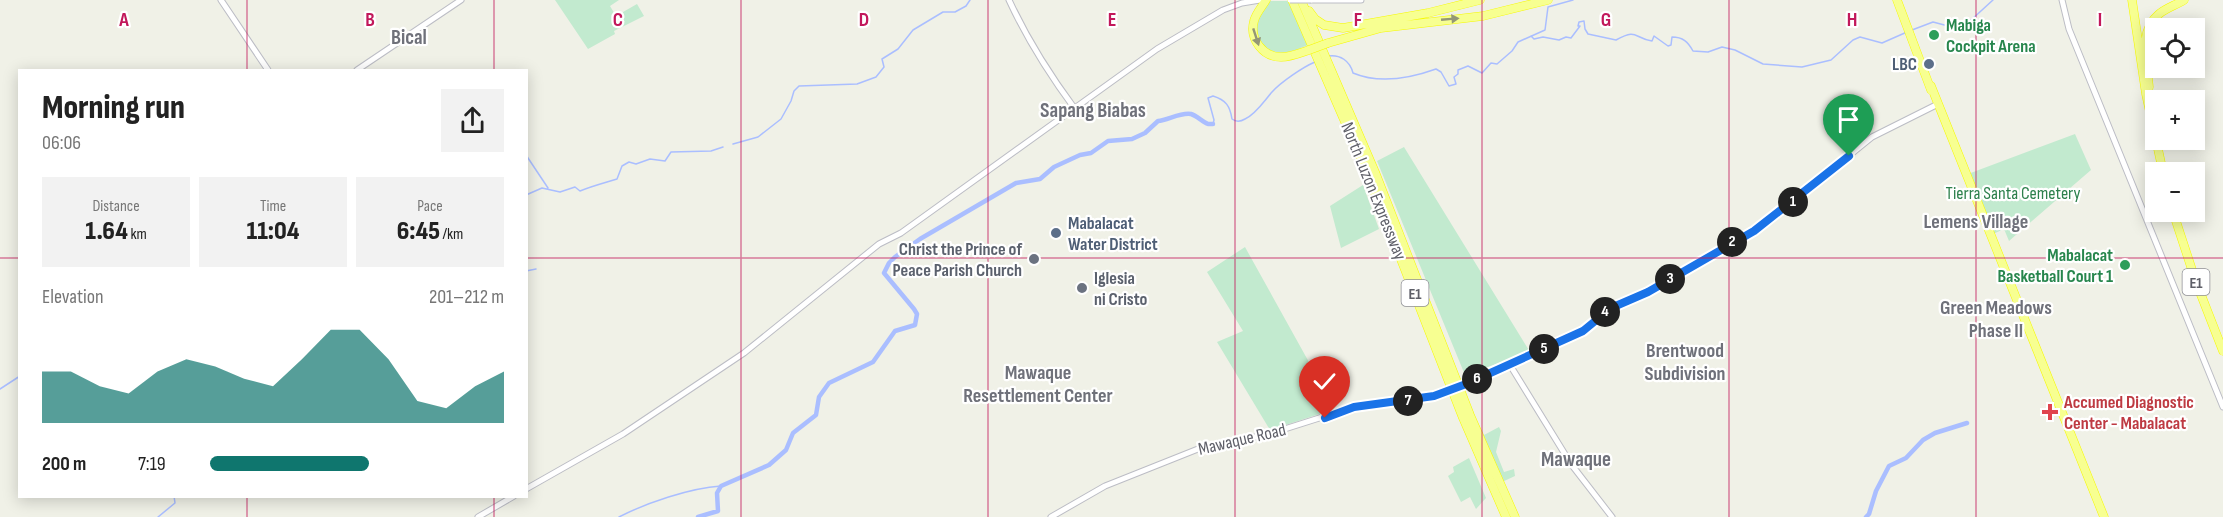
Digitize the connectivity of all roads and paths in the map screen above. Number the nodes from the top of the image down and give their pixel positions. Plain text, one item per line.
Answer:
1 (221, 0) edge
2 (461, 0) edge
3 (1009, 0) edge
4 (1260, 0) edge
5 (1266, 0) edge
6 (1291, 0) edge
7 (1301, 0) edge
8 (1311, 0) edge
9 (1361, 0) edge
10 (1480, 0) edge
11 (1548, 0) edge
12 (1899, 0) edge
13 (2062, 0) edge
14 (2133, 0) edge
15 (2184, 0) edge
16 (1428, 14) junction
17 (1483, 16) junction
18 (1318, 47) junction
19 (1326, 67) junction
20 (267, 69) edge
21 (358, 69) edge
22 (1930, 86) junction
23 (2150, 90) edge
24 (2150, 90) edge
25 (1936, 105) junction
26 (1075, 109) junction
27 (1952, 140) junction
28 (2162, 162) edge
29 (2179, 222) edge
30 (2179, 222) edge
31 (2223, 340) edge
32 (2223, 351) edge
33 (1510, 365) junction
34 (2223, 407) edge
35 (528, 488) edge
36 (511, 498) edge
37 (478, 517) edge
38 (1051, 517) edge
39 (1506, 517) edge
40 (1515, 517) edge
41 (1612, 517) edge
42 (2104, 517) edge

1 - 20 street
2 - 21 street
3 - 26 street
4 - 26 street
5 -> 18 highway
6 - 8 street, bridge
6 - 18 highway, North Luzon Expressway / E1
7 - 16 highway, E1
7 - 18 highway, North Luzon Expressway / E1
8 - 9 street
10 - 16 highway, E1
10 - 17 highway
11 - 17 highway
12 - 22 highway
13 - 34 street
14 - 23 highway
14 - 28 highway
15 - 24 highway
16 - 18 highway
18 -> 17 highway
18 - 19 highway, North Luzon Expressway / E1
19 - 39 highway, North Luzon Expressway / E1
19 - 40 highway, North Luzon Expressway / E1
22 - 25 highway
22 - 27 highway
25 - 27 highway
25 - 33 street, Mawaque Road
26 - 35 street
27 - 42 highway
29 - 31 highway, E1
30 - 32 highway, E1
33 - 38 street, Mawaque Road, bridge
33 - 41 street
36 - 37 street

